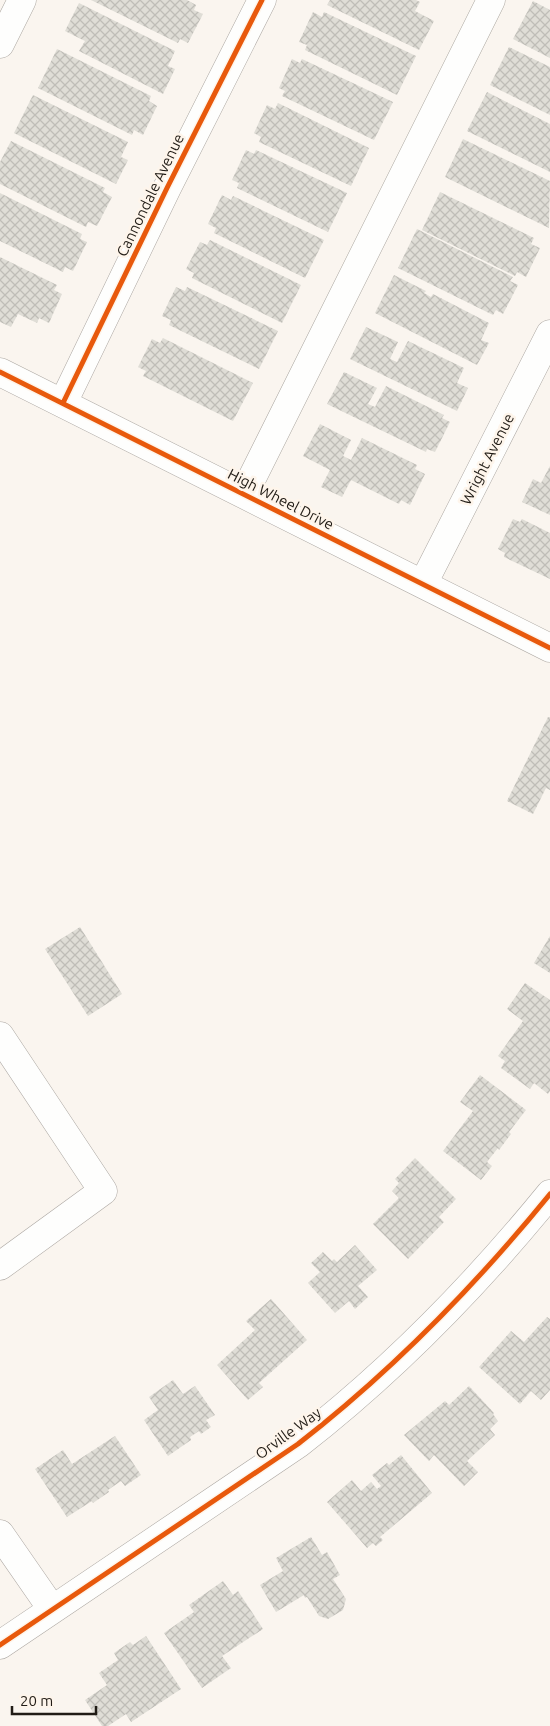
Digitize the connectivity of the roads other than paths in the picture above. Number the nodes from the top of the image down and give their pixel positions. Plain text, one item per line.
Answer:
1 (22, 0) edge
2 (262, 0) edge
3 (491, 0) edge
4 (0, 44) edge
5 (550, 334) edge
6 (0, 372) edge
7 (63, 403) junction
8 (244, 494) junction
9 (423, 584) junction
10 (550, 648) edge
11 (0, 1036) edge
12 (550, 1194) edge
13 (0, 1266) edge
14 (0, 1534) edge
15 (52, 1609) junction
16 (0, 1645) edge

1 - 4 street
2 - 7 street, Cannondale Avenue
3 - 8 street
5 - 9 street, Wright Avenue
6 - 7 street, High Wheel Drive
7 - 8 street, High Wheel Drive
8 - 9 street, High Wheel Drive
9 - 10 street, High Wheel Drive
11 - 13 street
12 - 15 street, Orville Way
14 - 15 street
15 - 16 street, Orville Way

